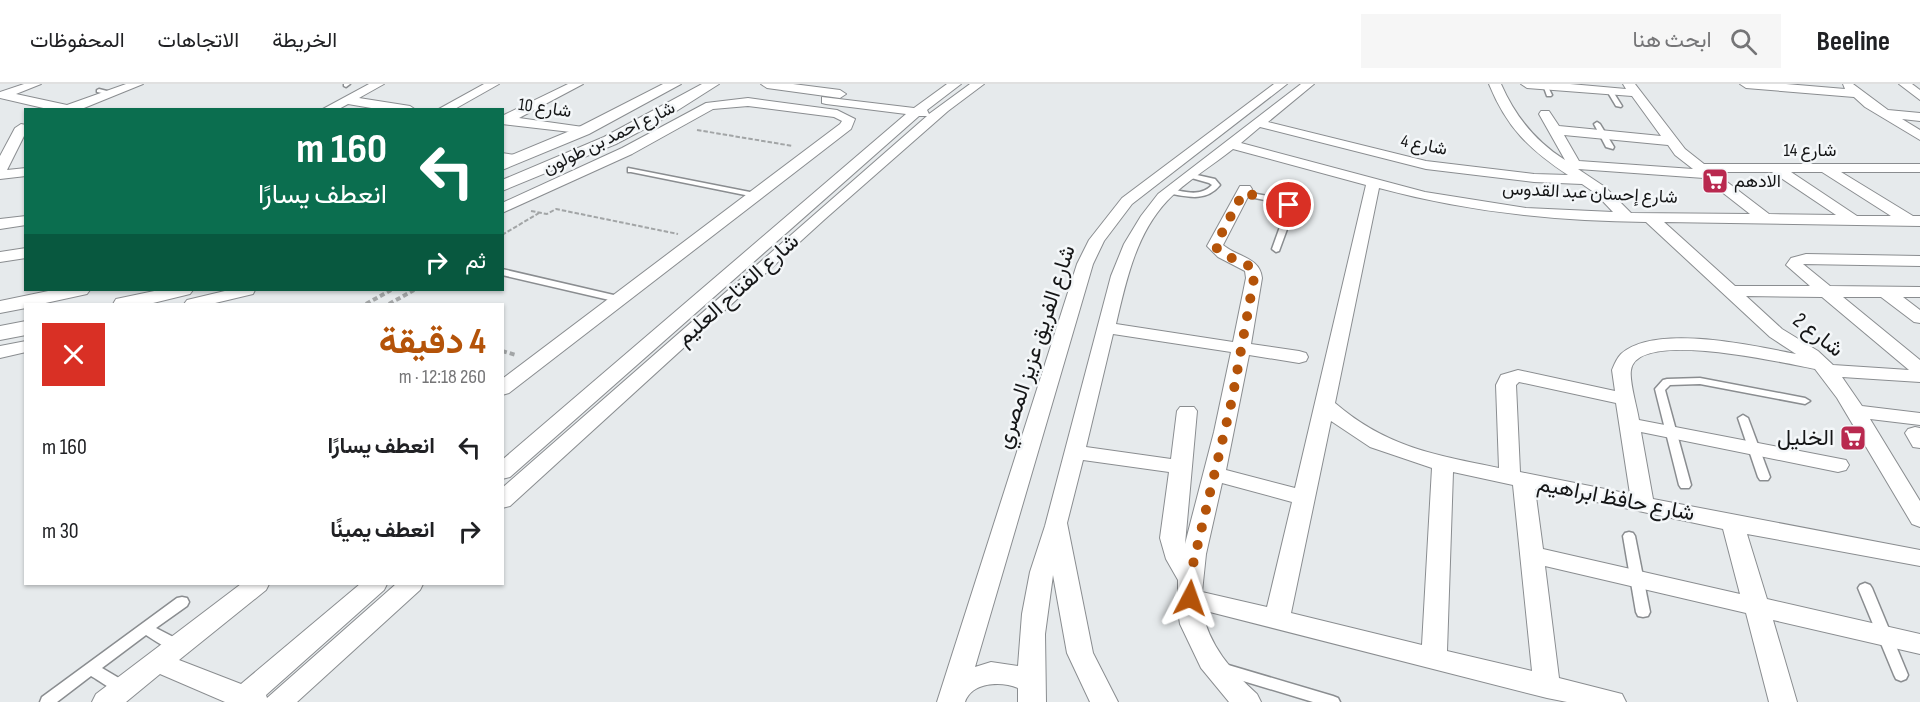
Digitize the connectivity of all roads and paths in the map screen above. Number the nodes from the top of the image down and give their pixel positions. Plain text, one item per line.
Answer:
1 (35, 84) edge
2 (137, 84) edge
3 (345, 84) edge
4 (493, 84) edge
5 (577, 84) edge
6 (674, 84) edge
7 (712, 84) edge
8 (955, 84) edge
9 (978, 84) edge
10 (1281, 84) edge
11 (1308, 84) edge
12 (1495, 84) edge
13 (1527, 84) edge
14 (1746, 84) edge
15 (1846, 84) edge
16 (1905, 84) edge
17 (373, 86) edge
18 (757, 87) edge
19 (1551, 88) edge
20 (1633, 89) edge
21 (1610, 91) junction
22 (1858, 94) junction
23 (1, 95) edge
24 (695, 95) junction
25 (1920, 96) edge
26 (345, 100) junction
27 (1619, 106) dead end
28 (62, 108) edge
29 (69, 108) edge
30 (331, 108) edge
31 (397, 108) edge
32 (447, 108) edge
33 (930, 110) junction
34 (1883, 113) junction
35 (1545, 114) dead end
36 (1920, 117) edge
37 (504, 120) edge
38 (1258, 123) junction
39 (672, 126) junction
40 (23, 127) edge
41 (1600, 129) junction
42 (1555, 130) junction
43 (583, 131) junction
44 (1920, 136) edge
45 (0, 137) edge
46 (1671, 141) junction
47 (1230, 144) junction
48 (1610, 147) dead end
49 (814, 150) junction
50 (507, 160) edge
51 (1568, 164) junction
52 (1775, 168) junction
53 (1825, 168) junction
54 (1920, 168) edge
55 (0, 170) edge
56 (631, 170) dead end
57 (1703, 171) junction
58 (24, 172) edge
59 (1191, 175) junction
60 (0, 176) edge
61 (1586, 180) junction
62 (1373, 183) junction
63 (504, 185) edge
64 (1171, 191) junction
65 (1244, 191) joint
66 (755, 195) junction
67 (506, 207) edge
68 (540, 213) junction
69 (1627, 217) junction
70 (1651, 218) junction
71 (1765, 219) junction
72 (24, 220) edge
73 (1852, 220) junction
74 (1914, 221) edge
75 (0, 224) edge
76 (504, 234) edge
77 (699, 238) junction
78 (1276, 249) dead end
79 (24, 253) edge
80 (0, 257) edge
81 (1917, 263) edge
82 (504, 272) edge
83 (75, 291) edge
84 (179, 291) edge
85 (244, 291) edge
86 (389, 291) edge
87 (412, 291) edge
88 (1730, 291) junction
89 (1824, 292) junction
90 (1885, 292) junction
91 (1920, 292) edge
92 (618, 299) junction
93 (128, 303) edge
94 (197, 303) edge
95 (368, 303) edge
96 (391, 303) edge
97 (0, 307) edge
98 (1920, 318) edge
99 (24, 328) edge
100 (1106, 328) junction
101 (0, 333) edge
102 (24, 346) edge
103 (1242, 348) junction
104 (0, 352) edge
105 (1299, 357) dead end
106 (1824, 367) junction
107 (1920, 369) edge
108 (1920, 376) edge
109 (504, 387) edge
110 (1625, 399) junction
111 (1805, 401) dead end
112 (1325, 405) junction
113 (1187, 411) dead end
114 (1855, 411) junction
115 (1743, 418) dead end
116 (1629, 424) junction
117 (1918, 431) edge
118 (1672, 433) junction
119 (1754, 448) junction
120 (1074, 452) junction
121 (1443, 463) junction
122 (1838, 465) dead end
123 (1180, 467) junction
124 (504, 470) edge
125 (1215, 474) junction
126 (1764, 477) dead end
127 (1517, 480) junction
128 (1685, 485) dead end
129 (1304, 498) junction
130 (504, 499) edge
131 (1643, 505) junction
132 (1920, 519) edge
133 (1056, 523) junction
134 (1733, 523) junction
135 (1629, 536) dead end
136 (1532, 555) junction
137 (1920, 558) edge
138 (1637, 579) junction
139 (256, 585) edge
140 (374, 585) edge
141 (410, 585) edge
142 (1190, 587) junction
143 (1865, 588) dead end
144 (182, 602) dead end
145 (1756, 606) junction
146 (1643, 612) dead end
147 (1277, 619) junction
148 (146, 629) junction
149 (1884, 636) junction
150 (1920, 644) edge
151 (178, 646) junction
152 (1434, 658) junction
153 (157, 662) junction
154 (1216, 668) junction
155 (91, 669) junction
156 (1901, 675) dead end
157 (1547, 687) junction
158 (1031, 692) edge
159 (115, 695) edge
160 (953, 696) edge
161 (247, 700) edge
162 (47, 701) edge
163 (279, 702) edge
164 (1104, 702) edge
165 (1247, 702) edge
166 (1333, 702) edge
167 (1612, 702) edge
168 (1783, 702) edge

1 - 23 street
2 - 29 street
3 - 17 street
4 - 32 street
5 - 37 street
6 - 43 street, شارع احمد بن طولون
7 - 24 street, شارع احمد بن طولون
8 - 33 street, شارع الفتاح العليم
9 - 33 street, شارع الفتاح العليم
10 - 160 street, شارع الفريق عزيز المصري
11 - 38 street
12 - 51 street
13 - 19 street
14 - 22 street
15 - 22 street
16 - 25 street
17 - 26 street
18 - 24 street
18 - 33 street
19 - 21 street
20 - 21 street
20 - 46 street
21 - 27 lane
22 - 34 street
23 - 28 street
24 - 63 street, شارع احمد بن طولون
26 - 30 street
26 - 31 street
33 - 124 street, شارع الفتاح العليم
33 - 130 street, شارع الفتاح العليم
34 - 36 street
34 - 44 street
35 - 42 street
37 - 43 street, شارع 10
38 - 47 street
38 - 61 street, شارع 4
39 - 49 path
39 - 49 street
39 - 67 street
40 - 45 street
40 - 55 street
41 - 42 street
41 - 46 street
41 - 48 lane
42 - 51 street
43 - 50 street, شارع احمد بن طولون
46 - 57 street
47 - 59 street
47 - 62 street, شارع إحسان عبد القدوس
49 - 66 street
51 - 57 street, شارع 14
51 - 61 street
52 - 53 street, شارع 14
52 - 57 street, شارع 14
52 - 73 street
53 - 54 street, شارع 14
53 - 74 street
56 - 66 lane
57 - 71 street
58 - 60 street
59 - 64 street
59 - 64 lane
61 - 69 street
62 - 69 street, شارع إحسان عبد القدوس
62 - 112 street
64 - 100 street
65 - 78 lane
65 - 103 street
66 - 77 street
67 - 68 path
68 - 76 path
68 - 77 path
69 - 70 street, شارع إحسان عبد القدوس
70 - 71 street, شارع إحسان عبد القدوس
70 - 88 street, شارع 2
71 - 73 street, شارع إحسان عبد القدوس
72 - 75 street
73 - 74 street, شارع إحسان عبد القدوس
77 - 92 street
79 - 80 street
81 - 89 street
82 - 92 lane
83 - 97 street
84 - 93 street
85 - 94 street
86 - 95 path
87 - 96 path
88 - 89 street
88 - 106 street, شارع 2
89 - 90 street
89 - 107 street
90 - 91 street
90 - 98 street
92 - 109 street
99 - 101 street
100 - 103 street
100 - 120 street
102 - 104 street
103 - 105 street
103 - 125 street
106 - 108 street
106 - 110 street
106 - 114 street, شارع 2
110 - 116 street
110 - 127 street
111 - 118 lane
112 - 121 street, شارع حافظ ابراهيم
112 - 129 street
113 - 123 street
114 - 117 street
114 - 132 street, شارع 2
115 - 119 lane
116 - 118 street
116 - 131 street
118 - 119 street
118 - 128 lane
119 - 122 street
119 - 126 lane
120 - 123 street
120 - 133 street
121 - 127 street, شارع حافظ ابراهيم
121 - 152 street
123 - 142 street
125 - 129 street
125 - 142 street
127 - 131 street, شارع حافظ ابراهيم
127 - 136 street
129 - 147 street
131 - 134 street, شارع حافظ ابراهيم
133 - 158 street
133 - 164 street
134 - 137 street, شارع حافظ ابراهيم
134 - 145 street
135 - 138 lane
136 - 138 street
136 - 157 street
138 - 145 street
138 - 146 lane
139 - 151 street
140 - 161 street
141 - 163 street
142 - 147 street
142 - 154 street
143 - 149 lane
144 - 148 lane
145 - 149 street
145 - 168 street
147 - 152 street
148 - 151 lane
148 - 155 lane
149 - 150 street
149 - 156 lane
151 - 153 street
152 - 157 street
153 - 159 street
153 - 161 street
154 - 165 street
154 - 166 lane
155 - 159 lane
155 - 162 lane
157 - 167 street
158 - 160 street

